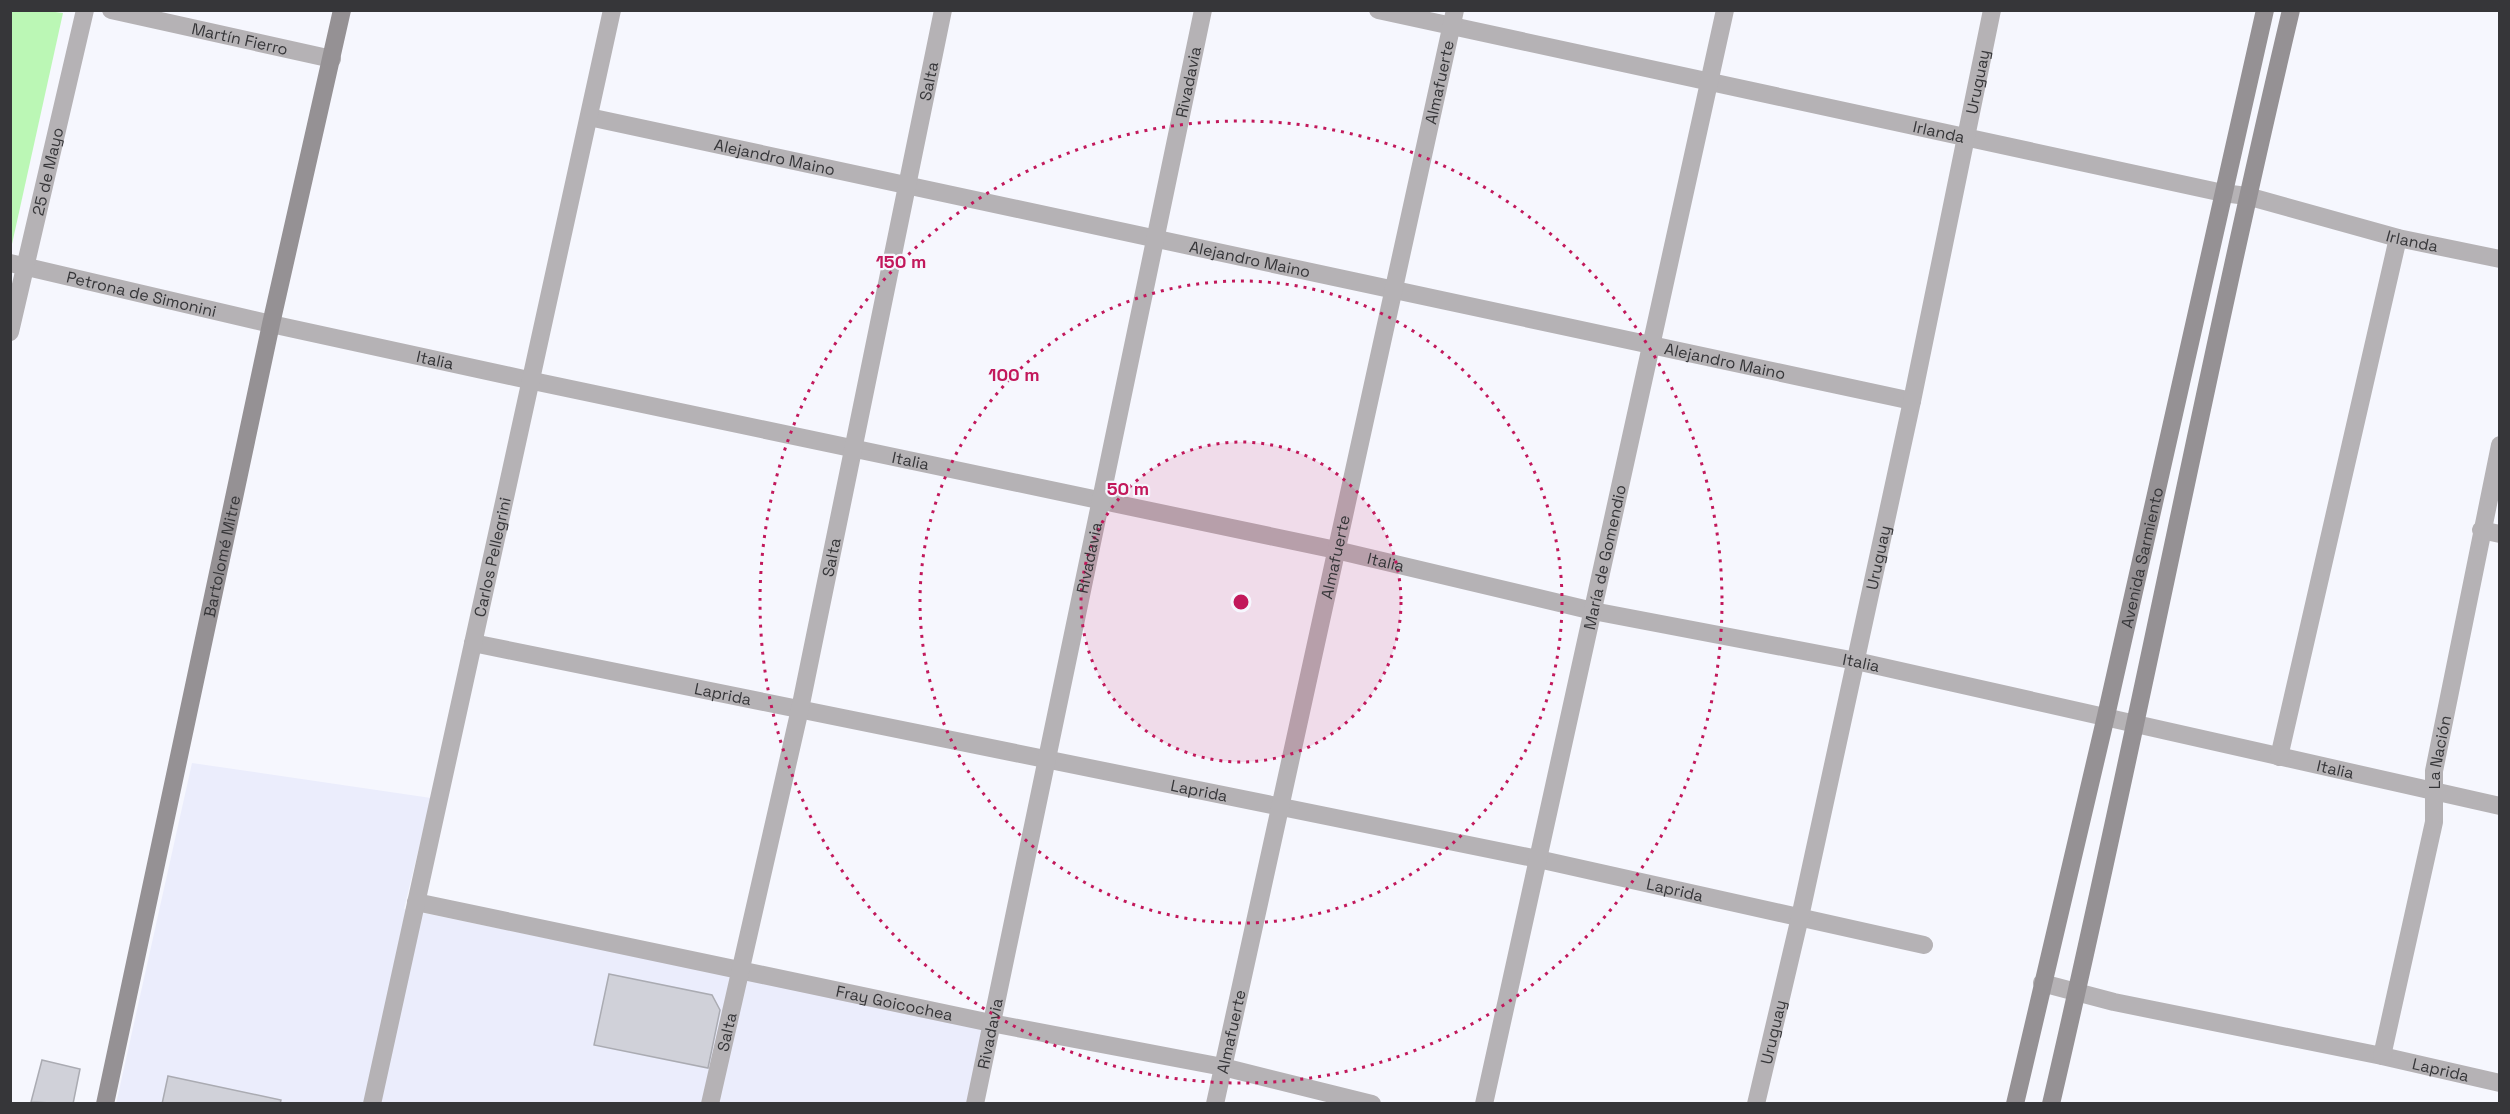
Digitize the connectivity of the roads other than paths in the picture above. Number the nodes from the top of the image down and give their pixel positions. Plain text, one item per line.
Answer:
1 (85, 10) edge
2 (111, 10) edge
3 (342, 10) edge
4 (612, 10) edge
5 (943, 10) edge
6 (1203, 10) edge
7 (1378, 10) edge
8 (1725, 10) edge
9 (1992, 10) edge
10 (2265, 10) edge
11 (2291, 10) edge
12 (1453, 18) edge
13 (332, 59) junction
14 (1710, 81) junction
15 (589, 117) junction
16 (1965, 138) junction
17 (908, 185) junction
18 (2223, 193) junction
19 (2247, 196) junction
20 (1155, 238) junction
21 (2398, 238) junction
22 (2499, 259) edge
23 (18, 265) edge
24 (1393, 289) junction
25 (271, 324) junction
26 (10, 332) edge
27 (1652, 345) junction
28 (533, 381) junction
29 (1912, 401) junction
30 (2499, 446) edge
31 (854, 448) junction
32 (1101, 500) junction
33 (2481, 530) junction
34 (2499, 534) edge
35 (1336, 550) junction
36 (1593, 611) junction
37 (473, 643) junction
38 (1856, 661) junction
39 (800, 710) junction
40 (2106, 716) junction
41 (2136, 723) junction
42 (2280, 757) junction
43 (1048, 760) junction
44 (2435, 792) junction
45 (2499, 806) edge
46 (1280, 807) junction
47 (1538, 859) junction
48 (416, 902) junction
49 (1800, 917) junction
50 (1924, 945) dead end
51 (741, 970) junction
52 (2042, 983) junction
53 (2077, 993) junction
54 (991, 1023) junction
55 (2382, 1056) junction
56 (1223, 1067) junction
57 (2499, 1083) edge
58 (105, 1104) edge
59 (372, 1104) edge
60 (710, 1104) edge
61 (975, 1104) edge
62 (1215, 1104) edge
63 (1372, 1104) edge
64 (1484, 1104) edge
65 (1756, 1104) edge
66 (2015, 1104) edge
67 (2051, 1104) edge

1 - 23 street, 25 de Mayo
2 - 13 street, Martín Fierro
3 - 13 main road, Bartolomé Mitre
4 - 15 street, Carlos Pellegrini
5 - 17 street, Salta
6 - 20 street, Rivadavia
7 - 12 street, Irlanda
8 - 14 street, María de Gomendio
9 - 16 street, Uruguay
10 - 18 main road, Avenida Sarmiento
11 - 19 main road, Avenida Sarmiento
12 - 14 street, Irlanda
12 - 24 street, Almafuerte
13 - 25 main road, Bartolomé Mitre
14 - 16 street, Irlanda
14 - 27 street, María de Gomendio
15 - 17 street, Alejandro Maino
15 - 28 street, Carlos Pellegrini
16 - 18 street, Irlanda
16 - 29 street, Uruguay
17 - 20 street, Alejandro Maino
17 - 31 street, Salta
18 - 19 street, Irlanda
18 - 40 main road, Avenida Sarmiento
19 - 21 street, Irlanda
19 - 41 main road, Avenida Sarmiento
20 - 24 street, Alejandro Maino
20 - 32 street, Rivadavia
21 - 22 street, Irlanda
21 - 42 street
23 - 25 street, Petrona de Simonini
23 - 26 street, 25 de Mayo
24 - 27 street, Alejandro Maino
24 - 35 street, Almafuerte
25 - 28 street, Italia
25 - 58 main road, Bartolomé Mitre
27 - 29 street, Alejandro Maino
27 - 36 street, María de Gomendio
28 - 31 street, Italia
28 - 37 street, Carlos Pellegrini
29 - 38 street, Uruguay
30 - 33 street, La Nación
31 - 32 street, Italia
31 - 39 street, Salta
32 - 35 street, Italia
32 - 43 street, Rivadavia
33 - 34 street
33 - 44 street, La Nación
35 - 36 street, Italia
35 - 46 street, Almafuerte
36 - 38 street, Italia
36 - 47 street, María de Gomendio
37 - 39 street, Laprida
37 - 48 street, Carlos Pellegrini
38 - 40 street, Italia
38 - 49 street, Uruguay
39 - 43 street, Laprida
39 - 51 street, Salta
40 - 41 street, Italia
40 - 52 main road, Avenida Sarmiento
41 - 42 street, Italia
41 - 53 main road, Avenida Sarmiento
42 - 44 street, Italia
43 - 46 street, Laprida
43 - 54 street, Rivadavia
44 - 45 street, Italia
44 - 55 street, La Nación
46 - 47 street, Laprida
46 - 56 street, Almafuerte
47 - 49 street, Laprida
47 - 64 street, María de Gomendio
48 - 51 street, Fray Goicochea
48 - 59 street, Carlos Pellegrini
49 - 50 street, Laprida
49 - 65 street, Uruguay
51 - 54 street, Fray Goicochea
51 - 60 street, Salta
52 - 53 street, Laprida
52 - 66 main road, Avenida Sarmiento
53 - 55 street, Laprida
53 - 67 main road, Avenida Sarmiento
54 - 56 street, Fray Goicochea
54 - 61 street, Rivadavia
55 - 57 street, Laprida
56 - 62 street, Almafuerte
56 - 63 street, Fray Goicochea

